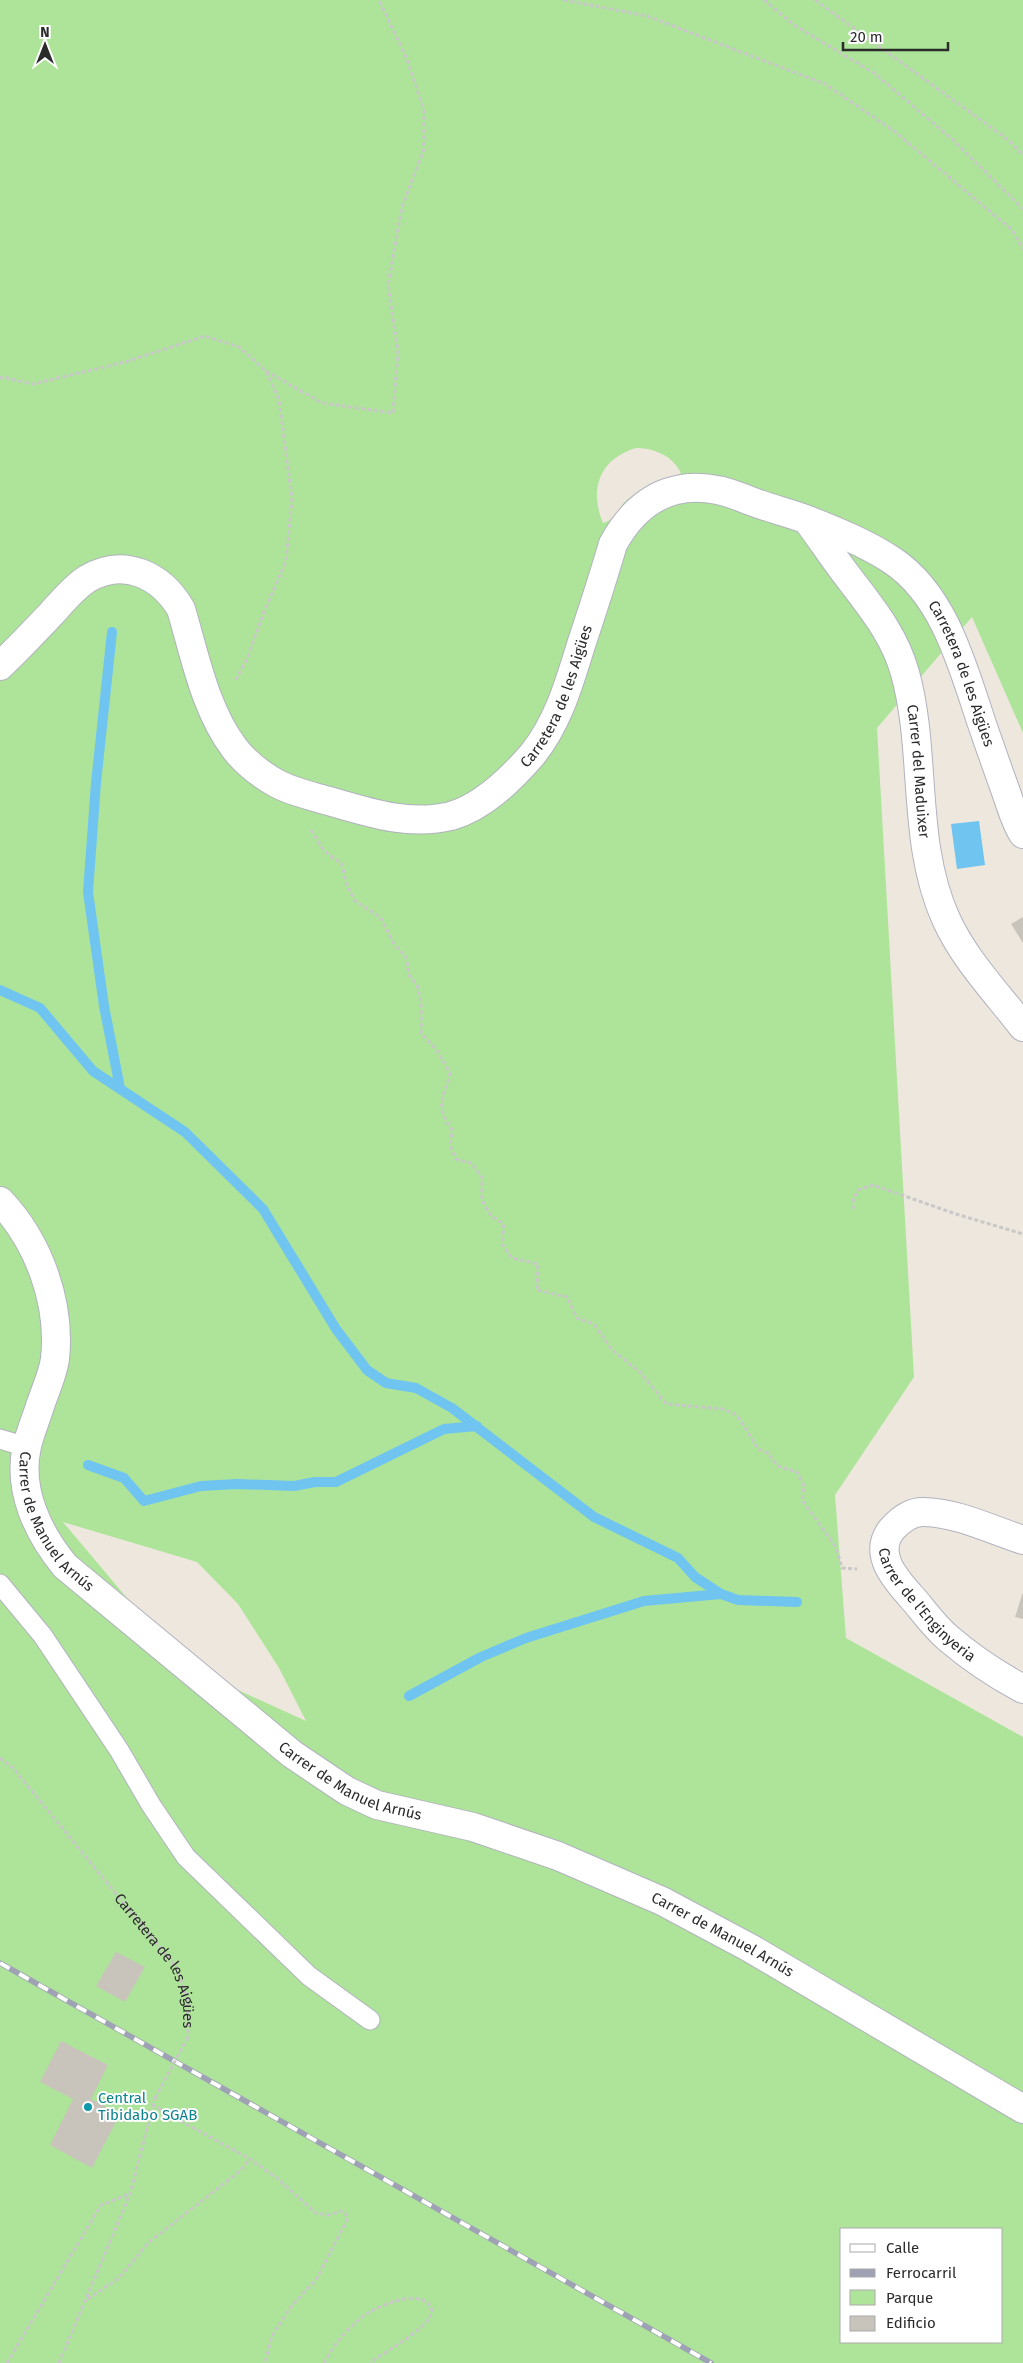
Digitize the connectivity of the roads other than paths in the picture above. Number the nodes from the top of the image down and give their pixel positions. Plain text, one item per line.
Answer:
1 (808, 520) junction
2 (0, 666) edge
3 (1023, 834) edge
4 (1023, 1027) edge
5 (0, 1201) edge
6 (0, 1439) edge
7 (27, 1447) junction
8 (1023, 1540) edge
9 (0, 1584) edge
10 (1023, 1689) edge
11 (370, 2020) dead end
12 (1023, 2109) edge

1 - 2 street, Carretera de les Aigües
1 - 3 street, Carretera de les Aigües
1 - 4 street, Carrer del Maduixer
5 - 7 street, Carrer de Manuel Arnús
6 - 7 lane
7 - 12 street, Carrer de Manuel Arnús
8 - 10 street, Carrer de l'Enginyeria
9 - 11 lane

